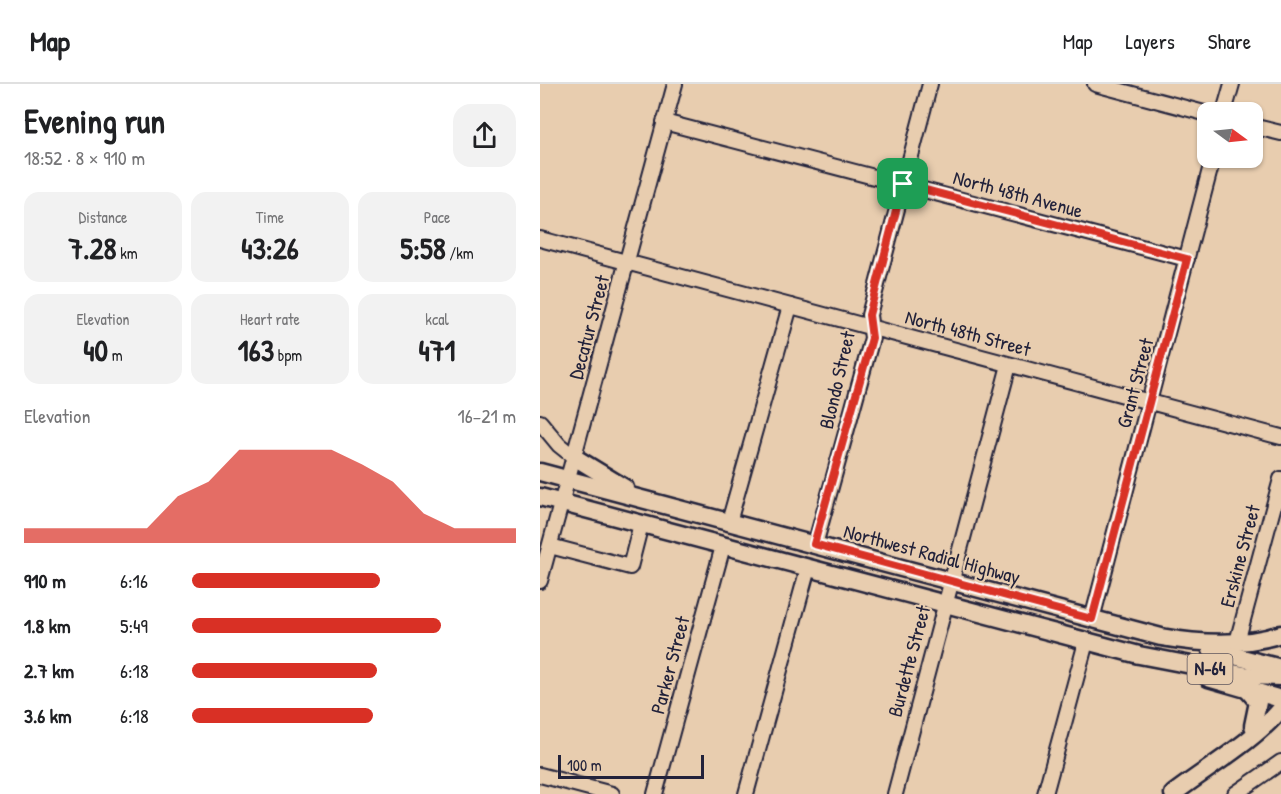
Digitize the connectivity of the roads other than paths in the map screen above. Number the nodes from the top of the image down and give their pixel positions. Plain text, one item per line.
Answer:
1 (675, 84) edge
2 (930, 84) edge
3 (1095, 84) edge
4 (1232, 84) edge
5 (1227, 102) edge
6 (1197, 111) edge
7 (664, 122) junction
8 (1263, 129) edge
9 (1281, 133) edge
10 (1210, 168) edge
11 (903, 184) junction
12 (540, 238) edge
13 (1187, 259) junction
14 (627, 262) junction
15 (790, 306) junction
16 (870, 328) junction
17 (1009, 365) junction
18 (1150, 402) junction
19 (540, 422) edge
20 (1281, 437) edge
21 (574, 457) junction
22 (540, 472) edge
23 (1281, 479) edge
24 (568, 480) junction
25 (540, 497) edge
26 (561, 502) junction
27 (659, 504) junction
28 (729, 522) junction
29 (641, 524) junction
30 (814, 544) junction
31 (550, 546) junction
32 (723, 546) junction
33 (808, 568) junction
34 (540, 581) edge
35 (951, 581) junction
36 (945, 604) junction
37 (1092, 619) junction
38 (1281, 634) edge
39 (1161, 637) junction
40 (1086, 642) junction
41 (1237, 642) junction
42 (1139, 655) junction
43 (1281, 668) edge
44 (1281, 677) edge
45 (1247, 689) junction
46 (1280, 699) edge
47 (1254, 726) junction
48 (1236, 747) junction
49 (1281, 762) edge
50 (540, 775) edge
51 (612, 794) edge
52 (655, 794) edge
53 (746, 794) edge
54 (895, 794) edge
55 (1045, 794) edge
56 (1173, 794) edge
57 (1235, 794) edge

1 - 7 street, Decatur Street
2 - 11 street, Blondo Street
3 - 6 street
4 - 5 street
7 - 11 street, North 48th Avenue
7 - 14 street, Decatur Street
8 - 9 street
10 - 13 street, Grant Street
11 - 13 street, North 48th Avenue
11 - 16 street, Blondo Street
12 - 14 street, North 48th Street
13 - 18 street, Grant Street
14 - 15 street, North 48th Street
14 - 21 street, Decatur Street
15 - 16 street, North 48th Street
15 - 28 street
16 - 17 street, North 48th Street
16 - 30 street, Blondo Street
17 - 18 street, North 48th Street
17 - 35 street, Burdette Street
18 - 20 street, North 48th Street
18 - 37 street, Grant Street
19 - 21 street
21 - 24 street, Decatur Street
21 - 27 main road
22 - 24 main road, Northwest Radial Highway / N-64
23 - 41 street, Erskine Street
24 - 26 street, Decatur Street
24 - 27 main road, Northwest Radial Highway / N-64
25 - 26 main road, N-64
26 - 29 main road, N-64
26 - 31 street, Decatur Street
27 - 28 main road, Northwest Radial Highway / N-64
28 - 30 main road, Northwest Radial Highway / N-64
29 - 31 street
29 - 32 main road, N-64
30 - 35 main road, Northwest Radial Highway / N-64
31 - 34 street, Decatur Street
32 - 33 main road, N-64
32 - 52 street, Parker Street
33 - 36 main road, N-64
33 - 53 street
35 - 36 street, Burdette Street
35 - 37 main road, Northwest Radial Highway / N-64
36 - 40 main road, N-64
36 - 54 street, Burdette Street
37 - 39 main road, Northwest Radial Highway / N-64
38 - 41 main road, Northwest Radial Highway / N-64
39 - 41 main road, Northwest Radial Highway / N-64
39 - 43 main road
40 - 42 main road, N-64
40 - 55 street
42 - 44 main road, N-64
42 - 45 main road
45 - 46 main road
45 - 47 main road
46 - 47 main road
46 - 48 main road
47 - 48 main road
48 - 56 main road
49 - 57 street
50 - 51 street

